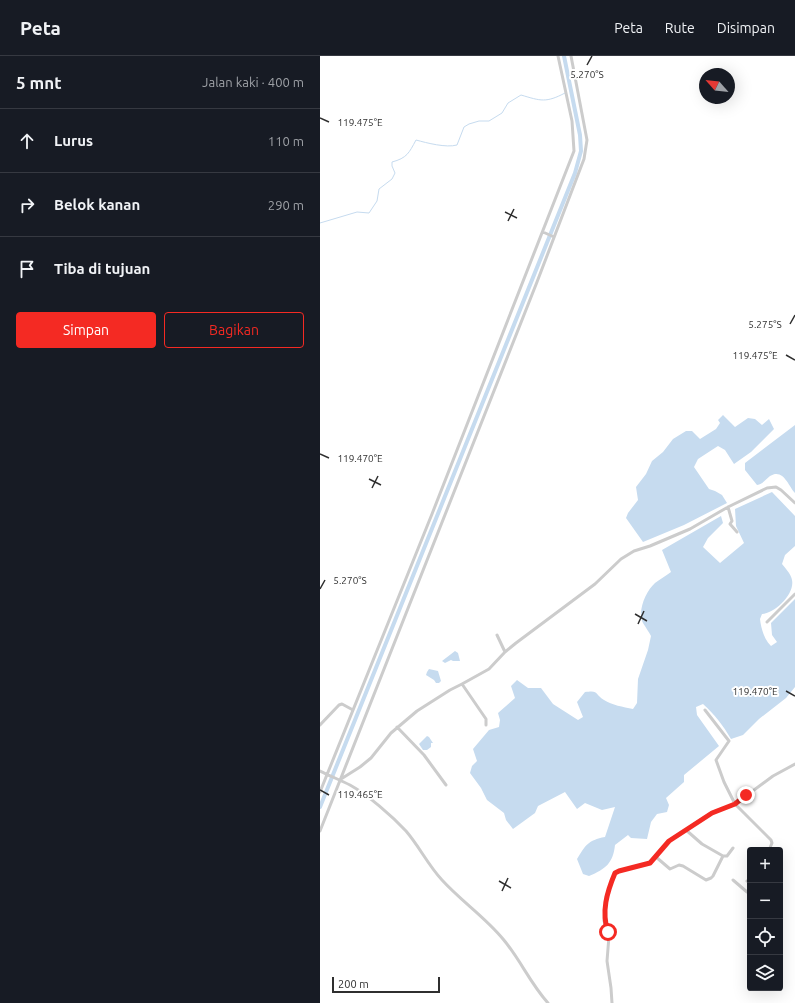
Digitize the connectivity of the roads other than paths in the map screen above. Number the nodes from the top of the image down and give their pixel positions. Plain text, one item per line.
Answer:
1 (558, 56) edge
2 (571, 56) edge
3 (544, 233) junction
4 (553, 236) junction
5 (795, 503) edge
6 (728, 507) junction
7 (737, 532) dead end
8 (795, 594) edge
9 (767, 622) dead end
10 (497, 636) dead end
11 (505, 652) junction
12 (462, 684) junction
13 (353, 710) junction
14 (706, 710) dead end
15 (320, 725) edge
16 (486, 725) dead end
17 (397, 727) junction
18 (795, 764) edge
19 (320, 771) edge
20 (328, 775) junction
21 (339, 780) junction
22 (446, 785) dead end
23 (320, 792) edge
24 (735, 804) junction
25 (686, 830) junction
26 (320, 831) edge
27 (770, 847) edge
28 (733, 848) dead end
29 (723, 856) junction
30 (656, 857) junction
31 (733, 880) dead end
32 (747, 892) edge
33 (548, 1003) edge
34 (612, 1003) edge

1 - 3 street
2 - 4 street
3 - 4 street
3 - 13 street
4 - 21 street
5 - 6 street
6 - 7 street
6 - 11 street
8 - 9 street
10 - 11 street
11 - 12 street
12 - 16 street
12 - 17 street
13 - 15 street
13 - 20 street
14 - 24 street
17 - 21 street
17 - 22 street
18 - 24 street
19 - 20 street
20 - 21 street
20 - 23 street
21 - 26 street
21 - 33 street
24 - 25 street
24 - 27 street
25 - 29 street
25 - 30 street
28 - 29 street
29 - 30 street
30 - 34 street
31 - 32 street

